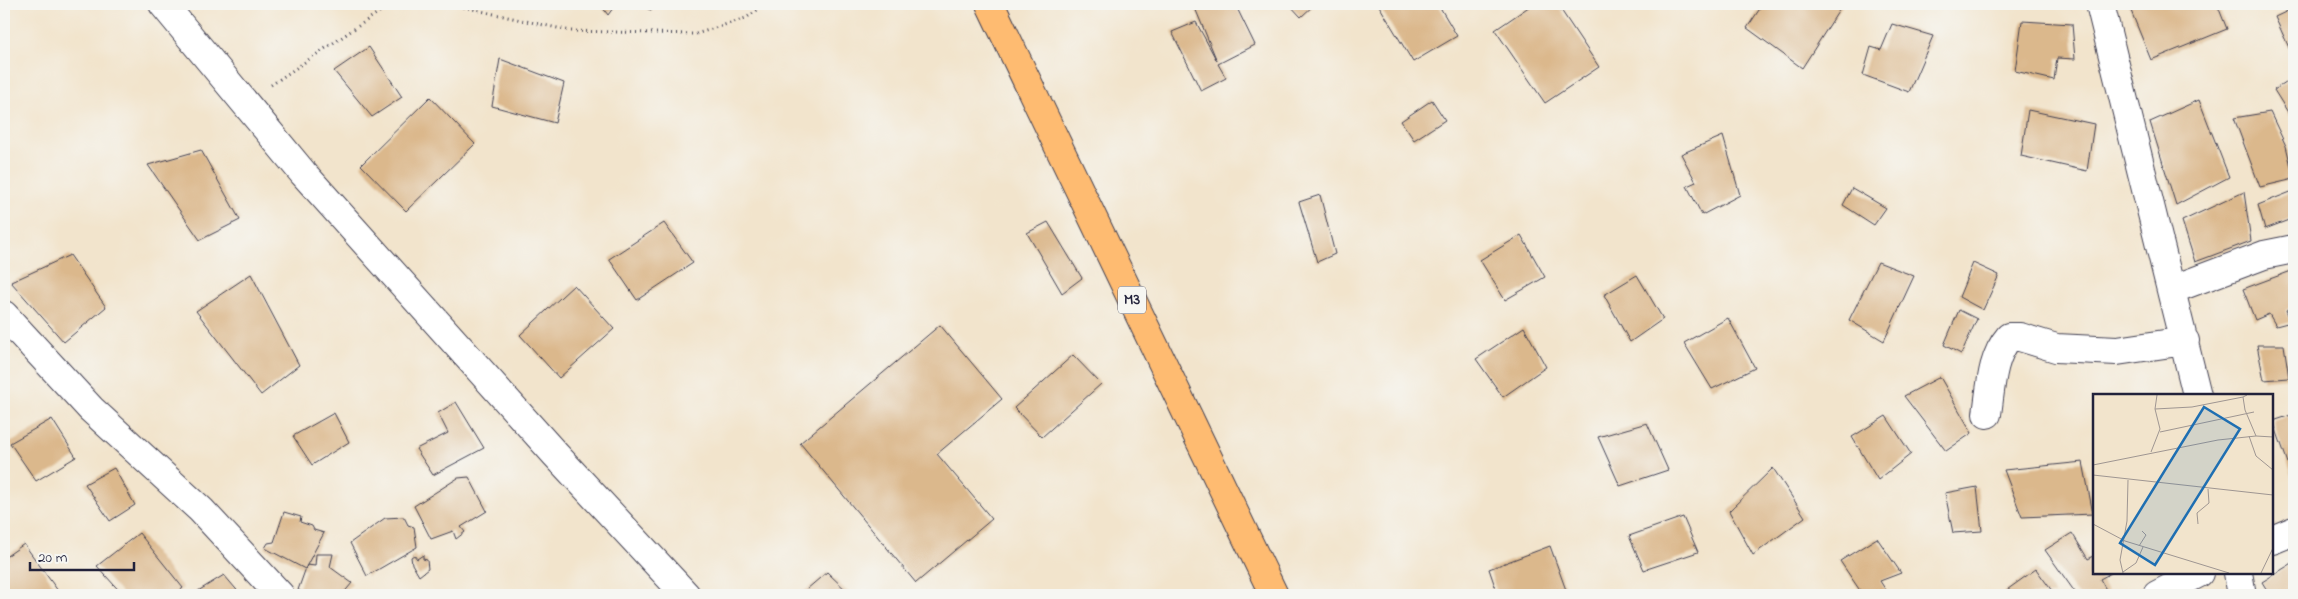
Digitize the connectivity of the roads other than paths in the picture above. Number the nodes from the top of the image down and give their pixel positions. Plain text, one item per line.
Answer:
1 (163, 4) edge
2 (990, 4) edge
3 (2100, 4) edge
4 (2294, 249) edge
5 (2172, 290) junction
6 (4, 315) edge
7 (2185, 341) junction
8 (2198, 394) edge
9 (1987, 414) dead end
10 (2294, 532) edge
11 (2273, 540) edge
12 (2197, 574) edge
13 (2238, 574) edge
14 (280, 595) edge
15 (686, 595) edge
16 (1274, 595) edge
17 (2157, 595) edge
18 (2242, 595) edge

1 - 15 street
2 - 16 highway, M3
3 - 5 street
4 - 5 street
5 - 7 street
6 - 14 street
7 - 8 street
7 - 9 street
10 - 11 street
12 - 17 street
13 - 18 street

